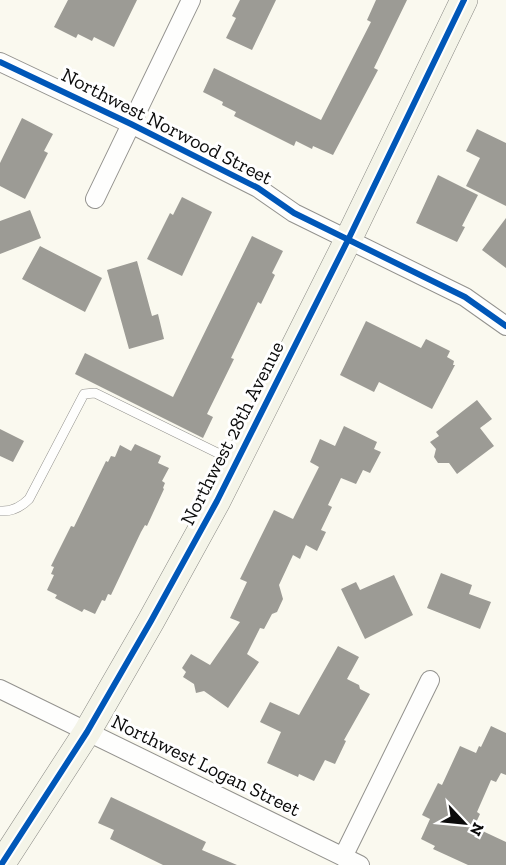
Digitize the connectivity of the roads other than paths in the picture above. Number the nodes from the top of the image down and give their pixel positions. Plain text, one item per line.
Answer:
1 (191, 0) edge
2 (464, 0) edge
3 (0, 62) edge
4 (131, 124) junction
5 (95, 200) dead end
6 (348, 240) junction
7 (506, 326) edge
8 (237, 462) junction
9 (0, 511) edge
10 (430, 680) dead end
11 (0, 689) edge
12 (87, 732) junction
13 (343, 856) junction
14 (1, 865) edge
15 (360, 865) edge

1 - 4 street
2 - 6 street, Northwest 28th Avenue
3 - 4 street, Northwest Norwood Street
4 - 5 street
4 - 6 street, Northwest Norwood Street
6 - 7 street, Northwest Norwood Street
6 - 8 street, Northwest 28th Avenue
8 - 9 lane
8 - 12 street, Northwest 28th Avenue
10 - 13 street
11 - 12 street, Northwest Logan Street
12 - 13 street, Northwest Logan Street
12 - 14 street, Northwest 28th Avenue
13 - 15 street, Northwest Logan Street

